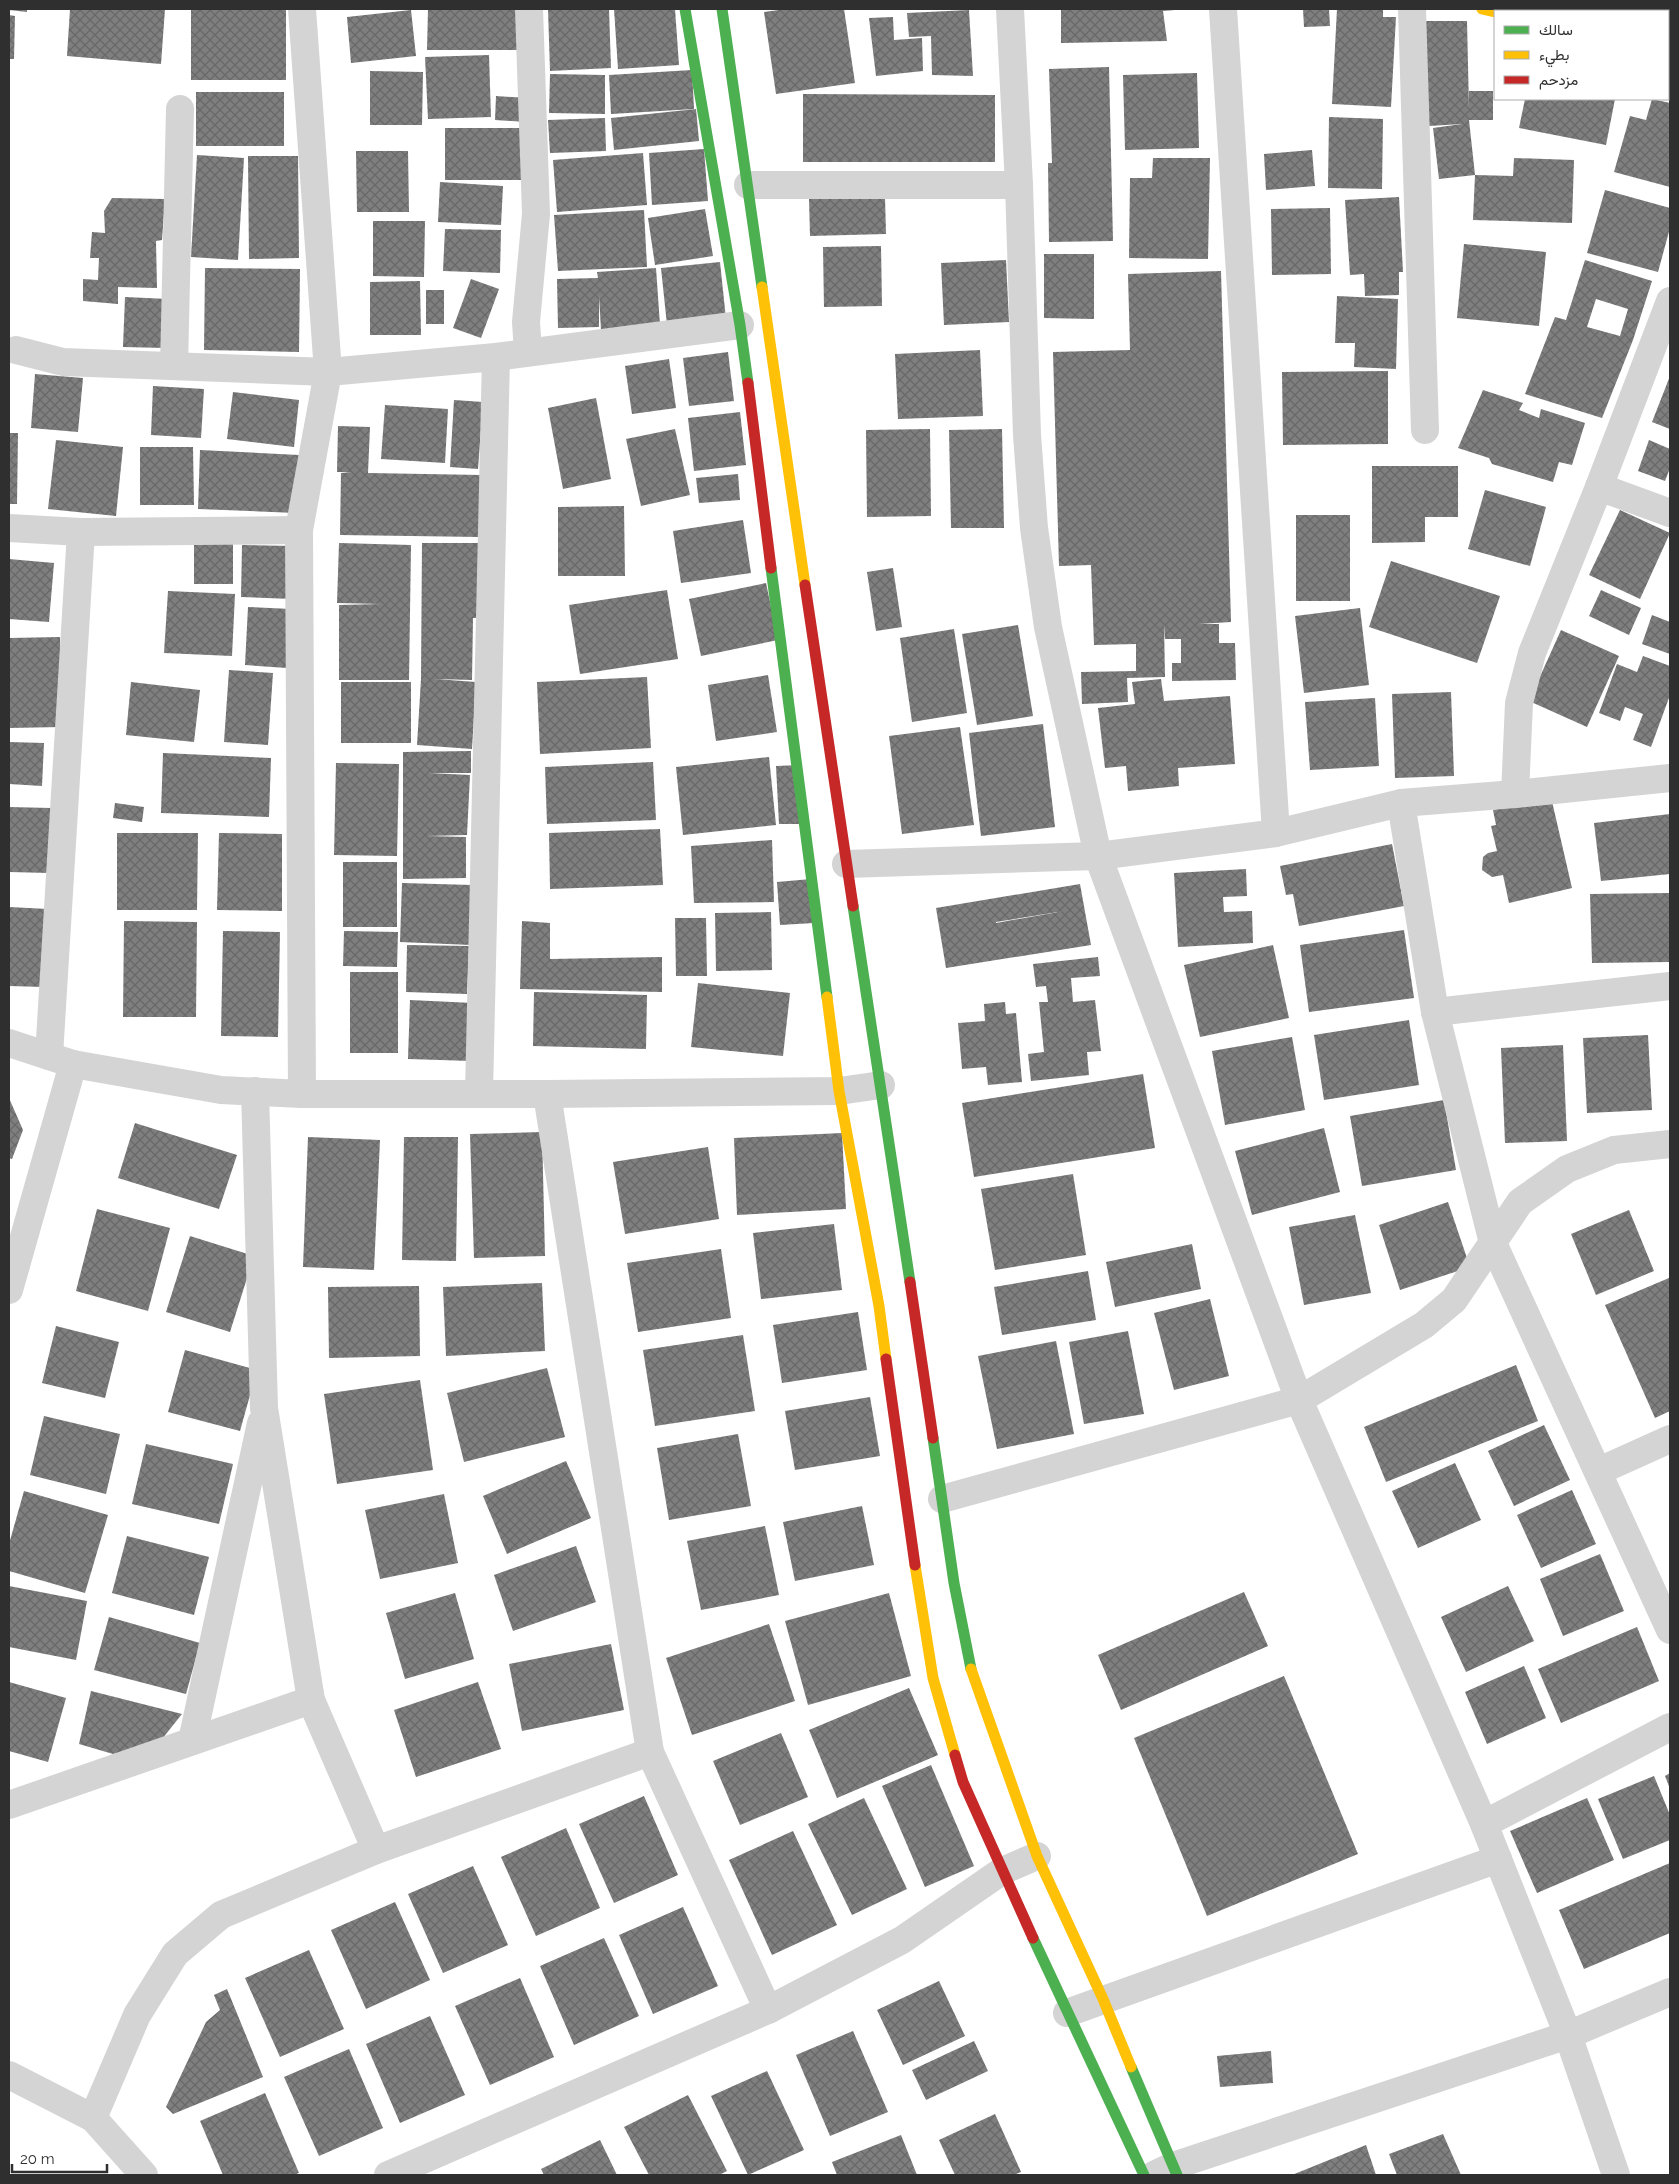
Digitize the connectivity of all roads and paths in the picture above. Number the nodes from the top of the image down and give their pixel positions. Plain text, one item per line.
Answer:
1 (302, 9) edge
2 (529, 9) edge
3 (685, 9) edge
4 (722, 9) edge
5 (1010, 9) edge
6 (1223, 9) edge
7 (1412, 9) edge
8 (180, 109) dead end
9 (748, 185) junction
10 (1020, 185) junction
11 (1670, 301) edge
12 (740, 325) junction
13 (16, 350) dead end
14 (528, 352) junction
15 (496, 357) junction
16 (174, 366) junction
17 (328, 372) junction
18 (1426, 430) dead end
19 (1599, 487) junction
20 (1670, 513) edge
21 (9, 528) edge
22 (300, 530) junction
23 (82, 532) junction
24 (1670, 778) edge
25 (1515, 794) junction
26 (1401, 803) junction
27 (1276, 833) junction
28 (1098, 856) junction
29 (846, 864) junction
30 (1670, 986) edge
31 (1435, 1012) junction
32 (9, 1043) edge
33 (61, 1060) junction
34 (881, 1085) junction
35 (255, 1091) junction
36 (838, 1091) junction
37 (480, 1093) junction
38 (302, 1094) junction
39 (547, 1094) junction
40 (1670, 1144) edge
41 (1493, 1243) junction
42 (9, 1290) edge
43 (1299, 1400) junction
44 (264, 1408) junction
45 (1670, 1439) edge
46 (1599, 1471) junction
47 (942, 1498) junction
48 (1670, 1630) edge
49 (311, 1700) junction
50 (1670, 1727) edge
51 (192, 1741) junction
52 (650, 1752) junction
53 (9, 1805) edge
54 (1484, 1824) junction
55 (376, 1850) junction
56 (1037, 1856) junction
57 (1498, 1859) junction
58 (1002, 1871) junction
59 (1670, 1992) edge
60 (1102, 1999) junction
61 (768, 2010) junction
62 (1067, 2013) junction
63 (1568, 2034) junction
64 (9, 2075) edge
65 (93, 2118) junction
66 (1168, 2172) edge
67 (144, 2175) edge
68 (388, 2175) edge
69 (1144, 2175) edge
70 (1616, 2175) edge

1 - 17 street
2 - 14 street
3 - 12 main road
4 - 9 main road
5 - 10 street
6 - 27 street
7 - 18 street
8 - 16 street
9 - 10 street
9 - 29 main road
10 - 28 street
11 - 19 street
12 - 14 street
12 - 36 main road
13 - 16 street
14 - 15 street
15 - 17 street
15 - 37 street
16 - 17 street
17 - 22 street
19 - 20 street
19 - 25 street
21 - 23 street
22 - 23 street
22 - 38 street
23 - 33 street
24 - 25 street
25 - 26 street
26 - 27 street
26 - 31 street
27 - 28 street
28 - 29 street
28 - 43 street
29 - 34 main road
30 - 31 street
31 - 41 street
32 - 33 street
33 - 35 street
33 - 42 street
34 - 36 street
34 - 47 main road
35 - 38 street
35 - 44 street
36 - 39 street
36 - 58 main road
37 - 38 street
37 - 39 street
39 - 52 street
40 - 41 street
41 - 43 street
41 - 46 street
43 - 47 street
43 - 54 street
44 - 49 street
44 - 51 street
45 - 46 street
46 - 48 street
47 - 56 main road
49 - 51 street
49 - 55 street
50 - 54 street
51 - 53 street
52 - 55 street
52 - 61 street
54 - 57 street
55 - 65 street
56 - 58 street
56 - 60 main road
57 - 60 street
57 - 63 street
58 - 61 street
58 - 62 main road
59 - 63 street
60 - 62 street
60 - 66 main road
61 - 68 street
62 - 69 main road
63 - 66 street
63 - 70 street
64 - 65 street
65 - 67 street

